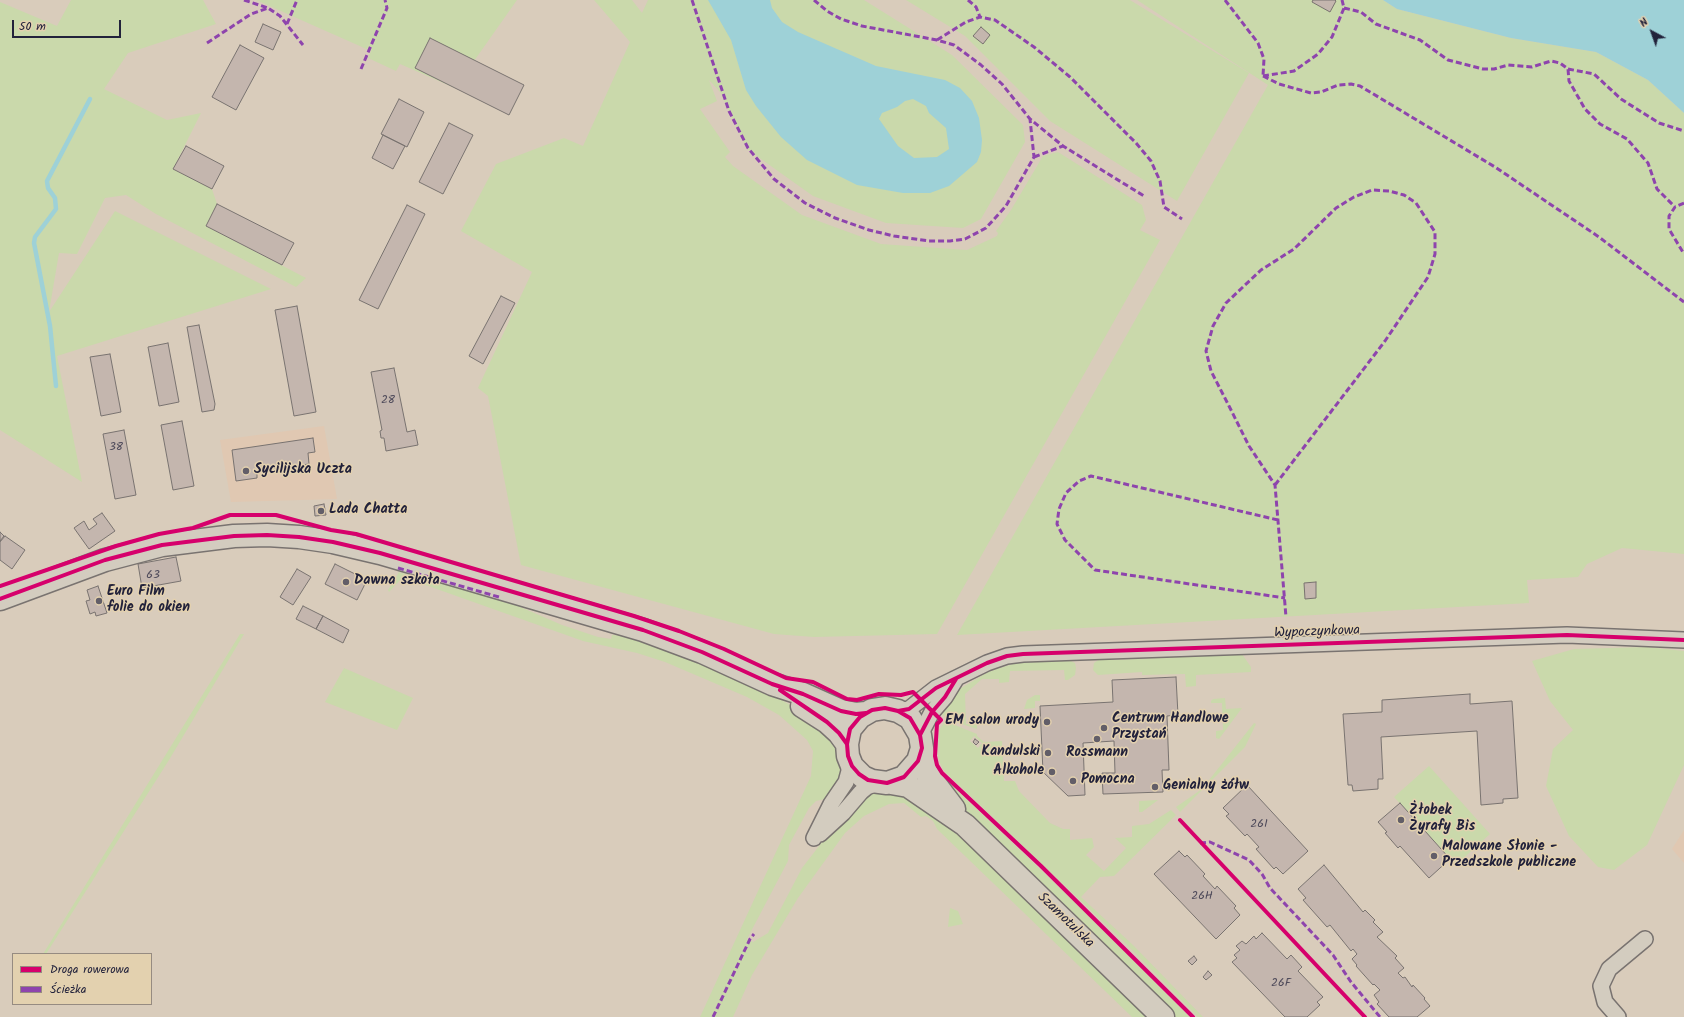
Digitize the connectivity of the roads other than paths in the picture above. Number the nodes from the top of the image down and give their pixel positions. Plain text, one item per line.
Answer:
1 (0, 599) edge
2 (1684, 640) edge
3 (956, 680) junction
4 (772, 684) junction
5 (898, 711) junction
6 (866, 713) junction
7 (921, 741) junction
8 (848, 752) junction
9 (884, 783) junction
10 (966, 825) junction
11 (1645, 939) dead end
12 (1163, 1017) edge
13 (1618, 1017) edge

1 - 4 street
2 - 3 street, Wypoczynkowa
3 - 5 street, Wypoczynkowa
3 - 7 street, Wypoczynkowa
4 - 6 street
4 - 8 street
5 - 6 street
5 - 7 street
6 - 8 street
7 - 9 street
7 - 10 street, Szamotulska
8 - 9 street
8 - 9 street
9 - 10 street, Szamotulska
10 - 12 street, Szamotulska
11 - 13 street

